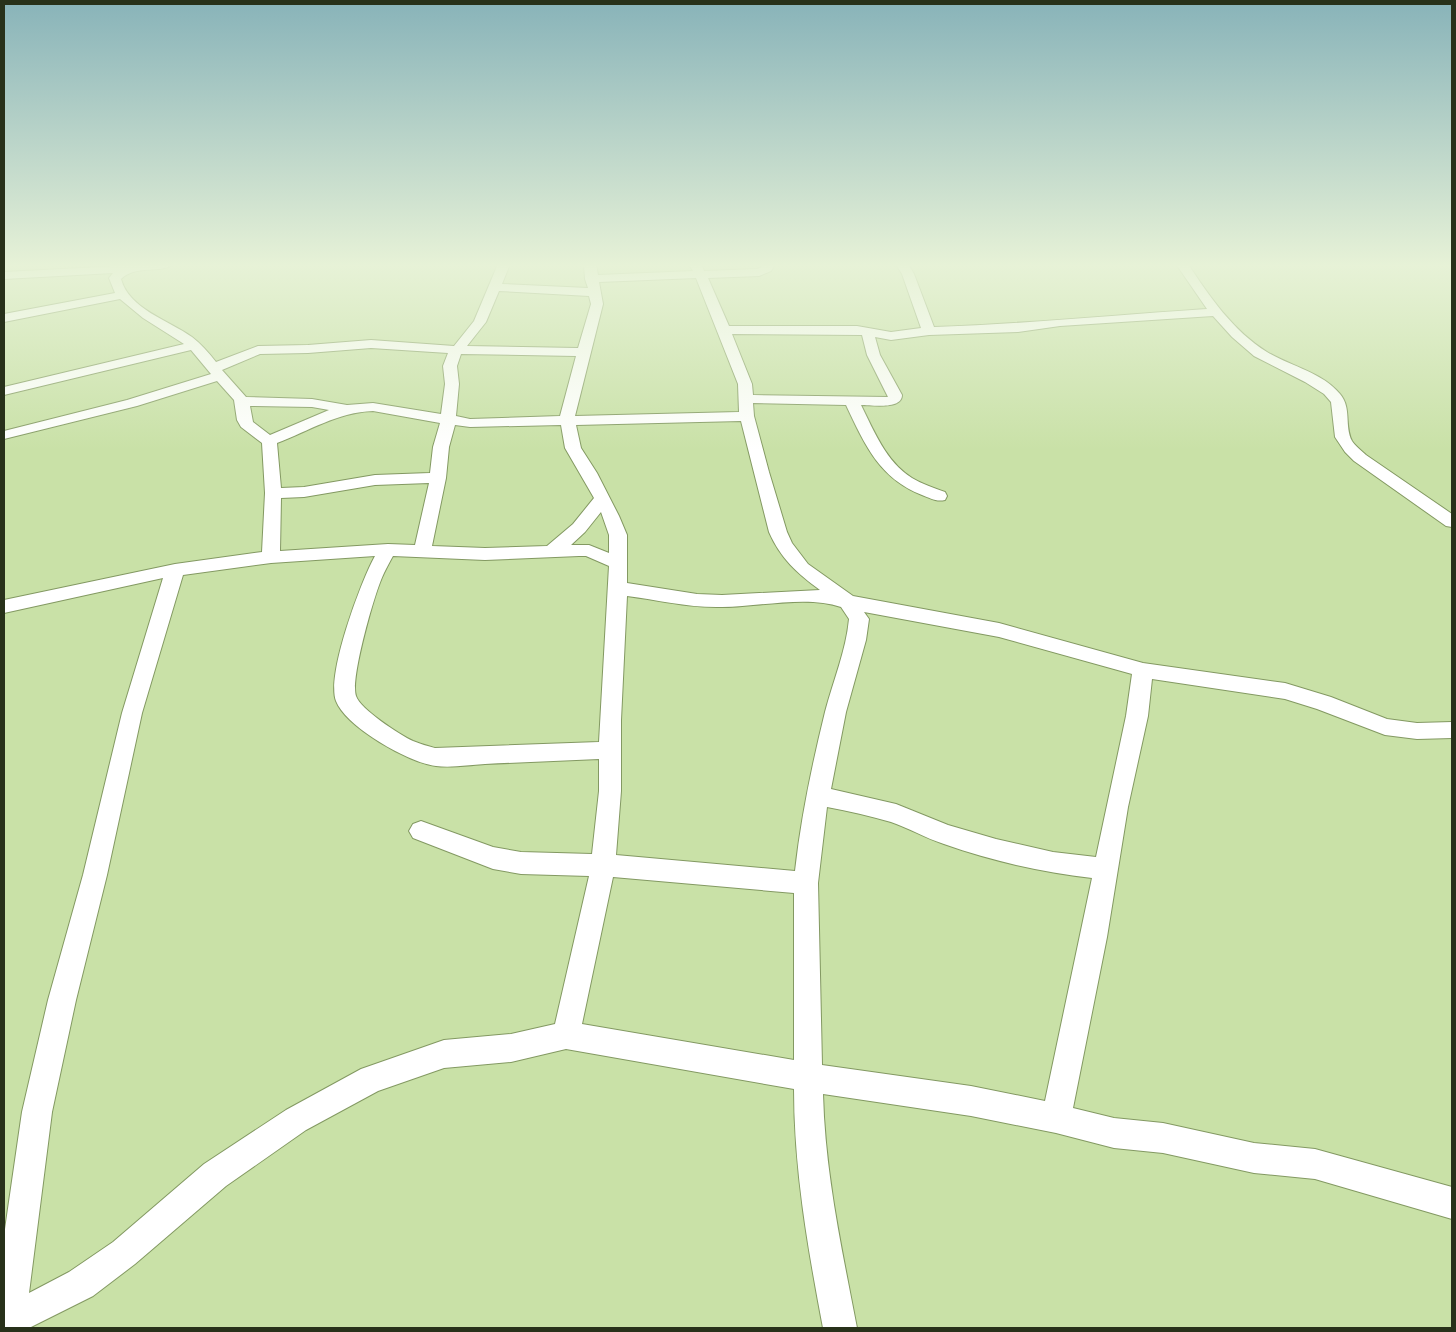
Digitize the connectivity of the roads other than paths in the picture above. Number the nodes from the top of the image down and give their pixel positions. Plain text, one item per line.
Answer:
1 (167, 326) edge
2 (477, 326) edge
3 (590, 326) edge
4 (721, 326) edge
5 (927, 326) edge
6 (1026, 326) edge
7 (1229, 326) edge
8 (723, 330) junction
9 (929, 331) junction
10 (869, 332) junction
11 (194, 345) junction
12 (457, 350) junction
13 (582, 352) junction
14 (217, 372) junction
15 (4, 391) edge
16 (851, 400) junction
17 (242, 401) junction
18 (746, 408) junction
19 (344, 409) junction
20 (567, 420) junction
21 (448, 421) junction
22 (4, 435) edge
23 (269, 441) junction
24 (438, 478) junction
25 (273, 494) junction
26 (939, 496) dead end
27 (601, 499) junction
28 (1452, 522) edge
29 (388, 550) junction
30 (551, 551) junction
31 (422, 552) junction
32 (271, 557) junction
33 (618, 563) junction
34 (175, 570) junction
35 (618, 588) junction
36 (848, 602) junction
37 (4, 606) edge
38 (1143, 670) junction
39 (1452, 730) edge
40 (611, 750) junction
41 (817, 796) junction
42 (421, 831) dead end
43 (603, 865) junction
44 (1106, 870) junction
45 (806, 883) junction
46 (566, 1035) junction
47 (808, 1076) junction
48 (1056, 1118) junction
49 (1452, 1204) edge
50 (6, 1322) edge
51 (840, 1328) edge

1 - 11 street
2 - 12 street
3 - 13 street
4 - 8 street
5 - 9 street
6 - 9 street
7 - 28 street
8 - 10 street
8 - 18 street
9 - 10 street
10 - 16 street
11 - 14 street
11 - 15 street
12 - 13 street
12 - 14 street
12 - 21 street
13 - 20 street
14 - 17 street
14 - 22 street
16 - 18 street
16 - 26 street
17 - 19 street
17 - 23 street
18 - 20 street
18 - 36 street
19 - 21 street
19 - 23 street
20 - 21 street
20 - 27 street
21 - 24 street
23 - 25 street
24 - 25 street
24 - 31 street
25 - 32 street
27 - 30 street
27 - 33 street
29 - 31 street
29 - 32 street
29 - 40 street
30 - 31 street
30 - 33 street
32 - 34 street
33 - 35 street
34 - 37 street
34 - 50 street
35 - 36 street
35 - 40 street
36 - 38 street
36 - 41 street
38 - 39 street
38 - 44 street
40 - 43 street
41 - 44 street
41 - 45 street
42 - 43 street
43 - 45 street
43 - 46 street
44 - 48 street
45 - 47 street
46 - 47 street
46 - 50 street
47 - 48 street
47 - 51 street
48 - 49 street

